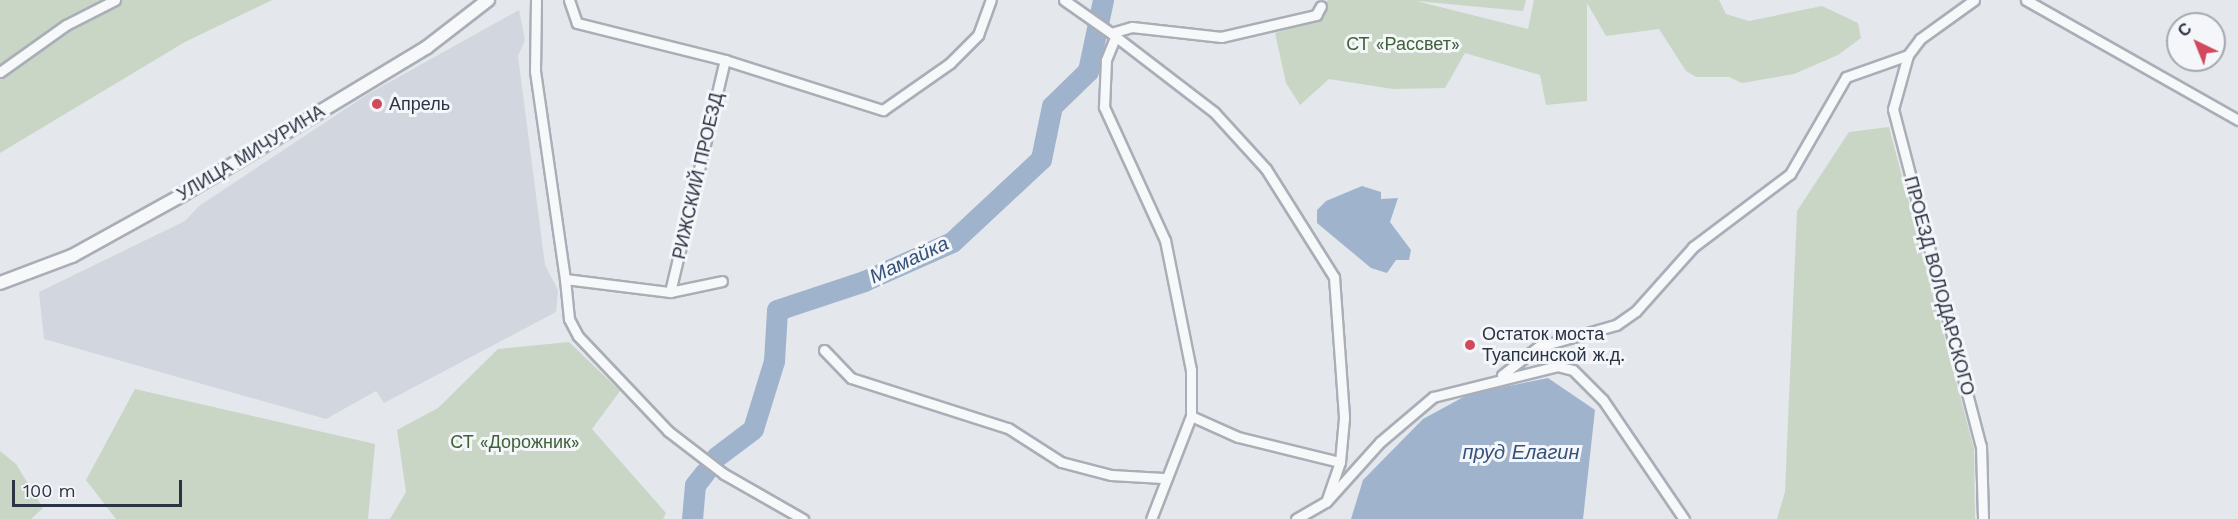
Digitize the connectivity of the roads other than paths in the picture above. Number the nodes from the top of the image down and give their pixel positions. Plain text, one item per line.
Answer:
1 (115, 0) edge
2 (488, 0) edge
3 (536, 0) edge
4 (569, 0) edge
5 (991, 0) edge
6 (1064, 0) edge
7 (1974, 0) edge
8 (2026, 0) edge
9 (1322, 6) dead end
10 (1110, 33) junction
11 (1908, 55) junction
12 (725, 60) junction
13 (0, 72) edge
14 (2238, 120) edge
15 (565, 279) junction
16 (722, 281) dead end
17 (0, 283) edge
18 (670, 292) junction
19 (824, 350) dead end
20 (1502, 375) junction
21 (1191, 416) junction
22 (1340, 462) junction
23 (1163, 478) junction
24 (1326, 502) junction
25 (803, 519) edge
26 (1151, 519) edge
27 (1296, 519) edge
28 (1684, 519) edge
29 (1983, 519) edge

1 - 13 street
2 - 17 street, УЛИЦА МИЧУРИНА
3 - 15 street
4 - 12 street
5 - 12 street
6 - 10 street
7 - 11 street
8 - 14 street
9 - 10 street
10 - 21 street
10 - 22 street
11 - 20 street
11 - 29 street, ПРОЕЗД ВОЛОДАРСКОГО
12 - 18 street, РИЖСКИЙ ПРОЕЗД
15 - 18 street
15 - 25 street
16 - 18 street
19 - 23 street
20 - 24 street
20 - 28 street
21 - 22 street
21 - 23 street
22 - 24 street
23 - 26 street
24 - 27 street

